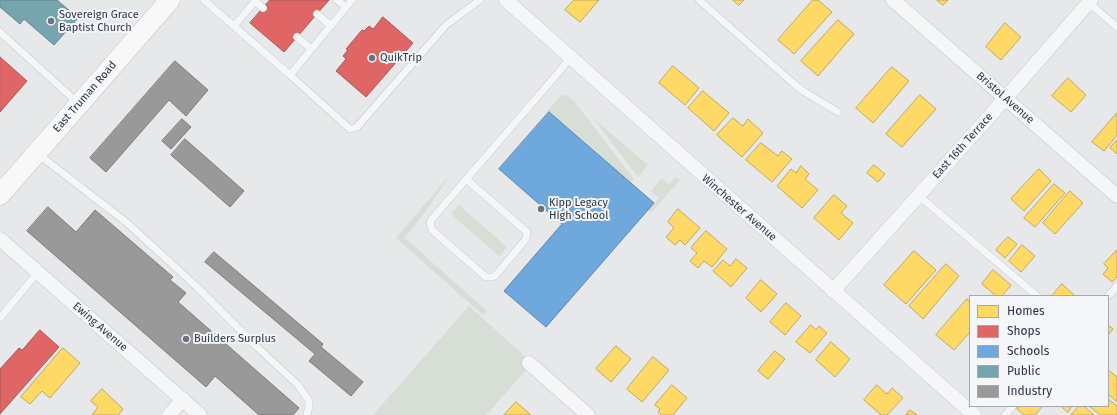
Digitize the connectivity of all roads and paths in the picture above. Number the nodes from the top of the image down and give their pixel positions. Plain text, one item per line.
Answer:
1 (170, 0) edge
2 (204, 0) edge
3 (337, 0) edge
4 (352, 0) edge
5 (480, 0) edge
6 (506, 0) edge
7 (700, 0) edge
8 (893, 0) edge
9 (255, 1) edge
10 (1090, 1) edge
11 (346, 7) junction
12 (263, 8) dead end
13 (317, 14) dead end
14 (234, 26) junction
15 (331, 26) junction
16 (1117, 27) edge
17 (0, 32) edge
18 (297, 37) dead end
19 (311, 49) junction
20 (570, 58) junction
21 (290, 75) junction
22 (1005, 99) junction
23 (79, 104) junction
24 (838, 112) dead end
25 (36, 153) junction
26 (466, 179) junction
27 (0, 195) edge
28 (919, 196) junction
29 (1117, 196) edge
30 (0, 239) edge
31 (38, 272) junction
32 (1117, 286) edge
33 (833, 291) junction
34 (1036, 295) edge
35 (1109, 295) edge
36 (0, 318) edge
37 (529, 363) dead end
38 (183, 399) junction
39 (1012, 407) edge
40 (169, 415) edge
41 (200, 415) edge
42 (307, 415) edge
43 (588, 415) edge
44 (974, 415) edge
45 (1005, 415) edge

1 - 23 main road, East Truman Road
2 - 14 lane
3 - 11 lane
4 - 11 lane
5 - 21 lane
6 - 20 street, Winchester Avenue
7 - 24 lane
8 - 22 street, Bristol Avenue
9 - 12 lane
9 - 14 lane
10 - 16 lane
10 - 22 street, East 16th Terrace
11 - 15 lane
13 - 15 lane
14 - 21 lane
15 - 19 lane
17 - 23 lane
18 - 19 lane
19 - 21 lane
20 - 26 lane
20 - 33 street, Winchester Avenue
22 - 28 street, East 16th Terrace
22 - 29 street, Bristol Avenue
23 - 25 main road, East Truman Road
25 - 27 main road, East Truman Road
25 - 42 lane
26 - 26 lane
28 - 33 street, East 16th Terrace
28 - 34 lane
30 - 31 street, Ewing Avenue
31 - 36 lane
31 - 38 street, Ewing Avenue
32 - 35 lane
33 - 44 street, Winchester Avenue
37 - 43 street
38 - 40 street
38 - 41 street, Ewing Avenue
39 - 45 lane

